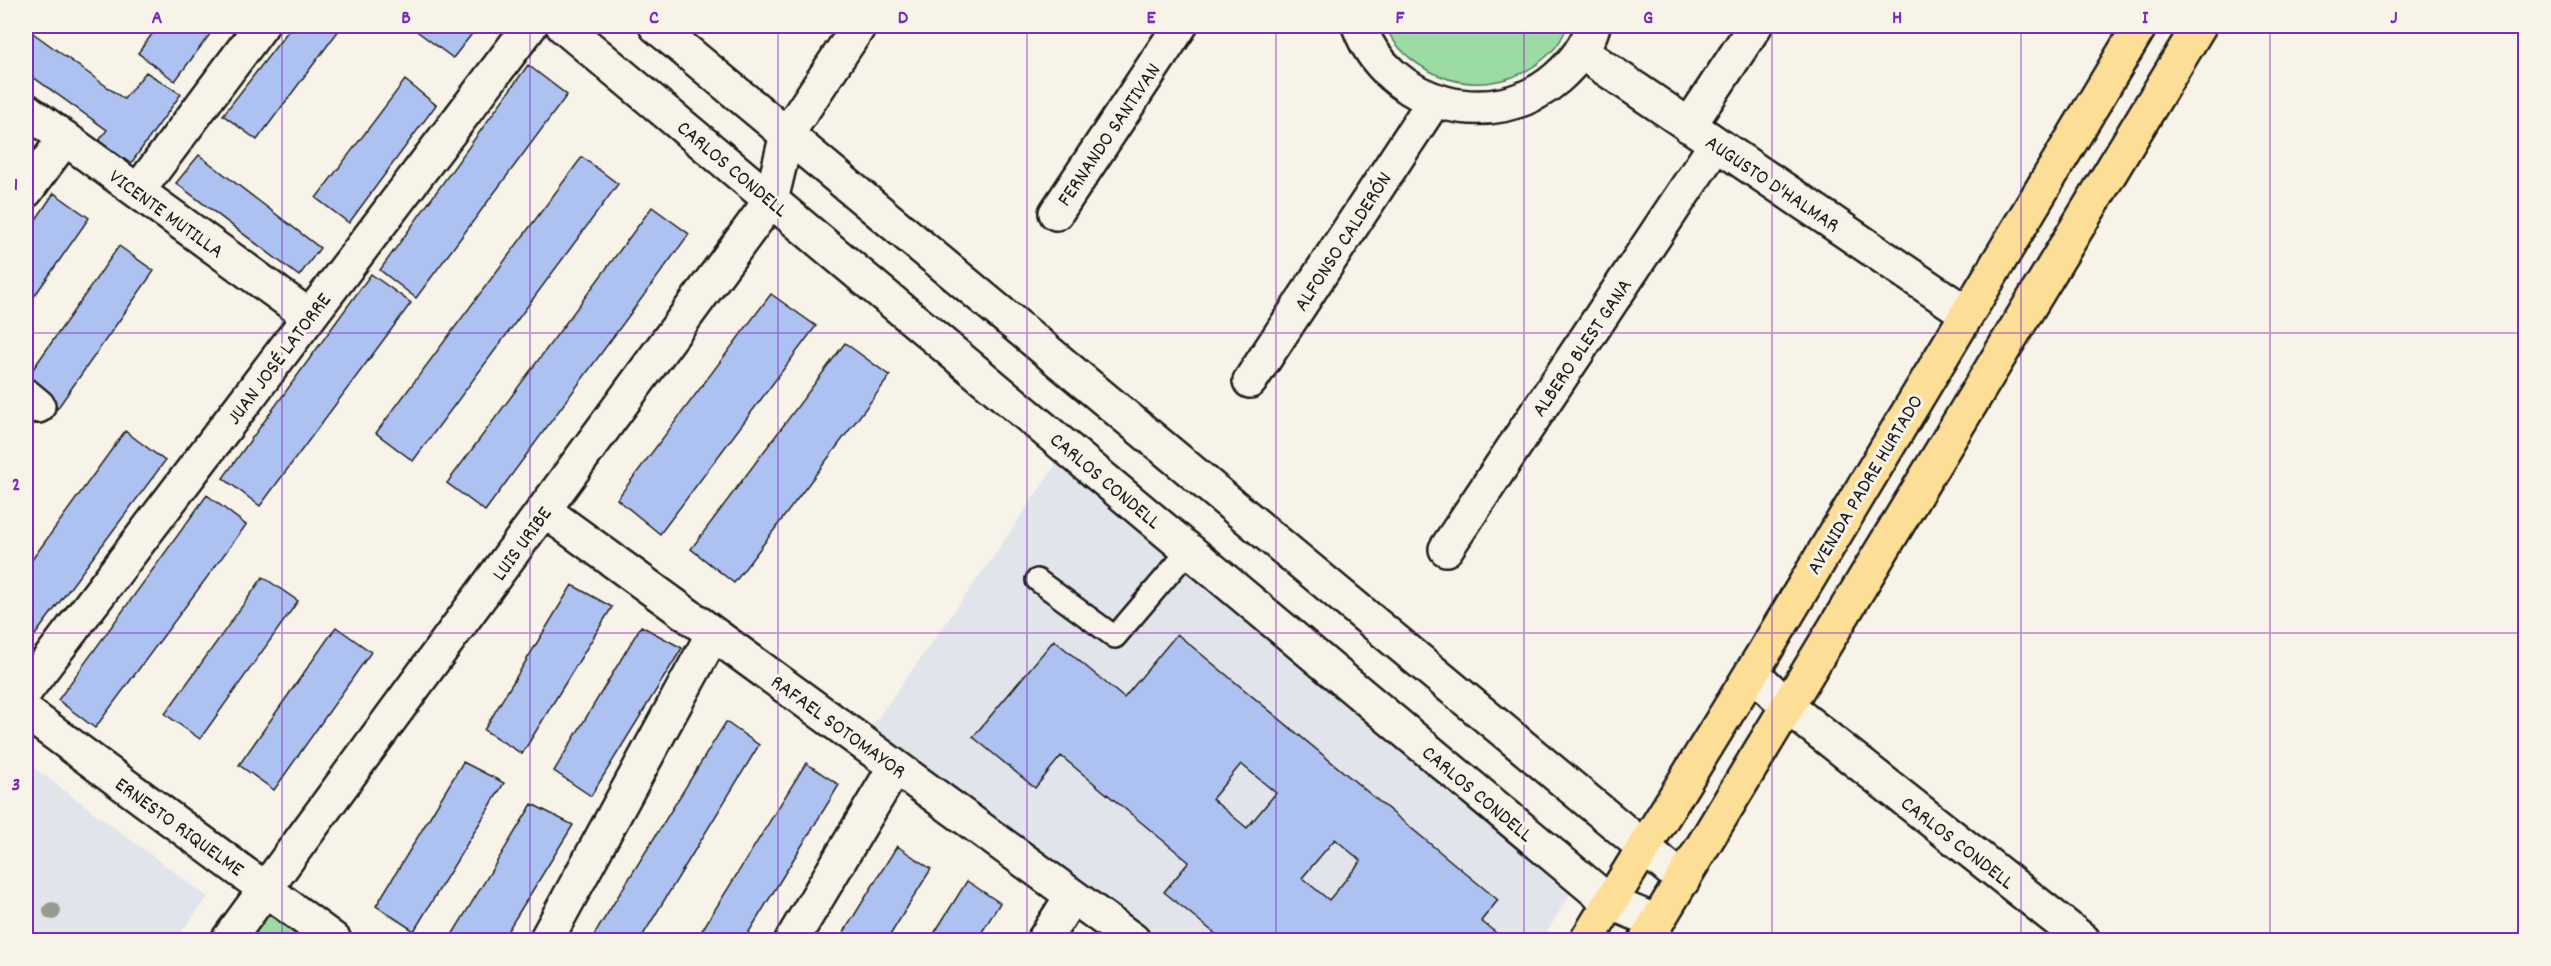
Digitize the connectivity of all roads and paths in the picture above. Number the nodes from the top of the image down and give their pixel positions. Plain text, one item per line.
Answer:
1 (261, 26) edge
2 (530, 26) edge
3 (563, 26) edge
4 (656, 26) edge
5 (859, 26) edge
6 (1180, 26) edge
7 (1359, 26) edge
8 (1755, 26) edge
9 (2140, 26) edge
10 (2199, 26) edge
11 (1587, 39) edge
12 (1434, 100) junction
13 (26, 110) edge
14 (1689, 126) junction
15 (787, 134) junction
16 (65, 138) junction
17 (1716, 144) junction
18 (26, 191) edge
19 (138, 191) junction
20 (771, 200) junction
21 (1056, 213) dead end
22 (1966, 313) junction
23 (309, 316) junction
24 (1250, 381) dead end
25 (545, 511) junction
26 (1446, 549) dead end
27 (1189, 550) junction
28 (1036, 580) dead end
29 (713, 634) junction
30 (1752, 672) junction
31 (26, 690) edge
32 (1788, 707) junction
33 (26, 712) edge
34 (895, 767) junction
35 (1644, 849) junction
36 (1683, 880) junction
37 (266, 890) junction
38 (1072, 896) junction
39 (1610, 902) junction
40 (1651, 931) edge
41 (228, 940) edge
42 (334, 940) edge
43 (546, 940) edge
44 (792, 940) edge
45 (1044, 940) edge
46 (1132, 940) edge
47 (1587, 940) edge
48 (2083, 940) edge

1 - 19 street
2 - 23 street, JUAN JOSÉ LATORRE
3 - 20 street, CARLOS CONDELL
4 - 15 street
5 - 15 street
6 - 21 street, FERNANDO SANTIVAN
7 - 12 street
8 - 14 street
9 - 22 main road, AVENIDA PADRE HURTADO
10 - 32 main road
11 - 12 street
11 - 14 street, AUGUSTO D'HALMAR
12 - 24 street, ALFONSO CALDERÓN
13 - 16 street, VICENTE MUTILLA
14 - 17 street, AUGUSTO D'HALMAR
15 - 20 street, LUIS URIBE
15 - 35 street
16 - 18 street
16 - 19 street, VICENTE MUTILLA
17 - 22 street, AUGUSTO D'HALMAR
17 - 26 street, ALBERO BLEST GANA
19 - 23 street, VICENTE MUTILLA
20 - 25 street, LUIS URIBE
20 - 27 street, CARLOS CONDELL
22 - 30 main road, AVENIDA PADRE HURTADO
23 - 31 street, JUAN JOSÉ LATORRE
25 - 29 street, RAFAEL SOTOMAYOR
25 - 37 street, LUIS URIBE
27 - 28 lane
27 - 39 street, CARLOS CONDELL
29 - 34 street, RAFAEL SOTOMAYOR
29 - 43 street
30 - 32 street, CARLOS CONDELL
30 - 35 main road, AVENIDA PADRE HURTADO
32 - 36 main road
32 - 48 street, CARLOS CONDELL
33 - 37 street, ERNESTO RIQUELME
34 - 38 street, RAFAEL SOTOMAYOR
34 - 44 street
35 - 36 street
35 - 39 main road, AVENIDA PADRE HURTADO
36 - 40 main road
37 - 41 street, LUIS URIBE
37 - 42 street, ERNESTO RIQUELME
38 - 45 street
38 - 46 street, RAFAEL SOTOMAYOR
39 - 40 street, CARLOS CONDELL
39 - 47 main road, AVENIDA PADRE HURTADO

